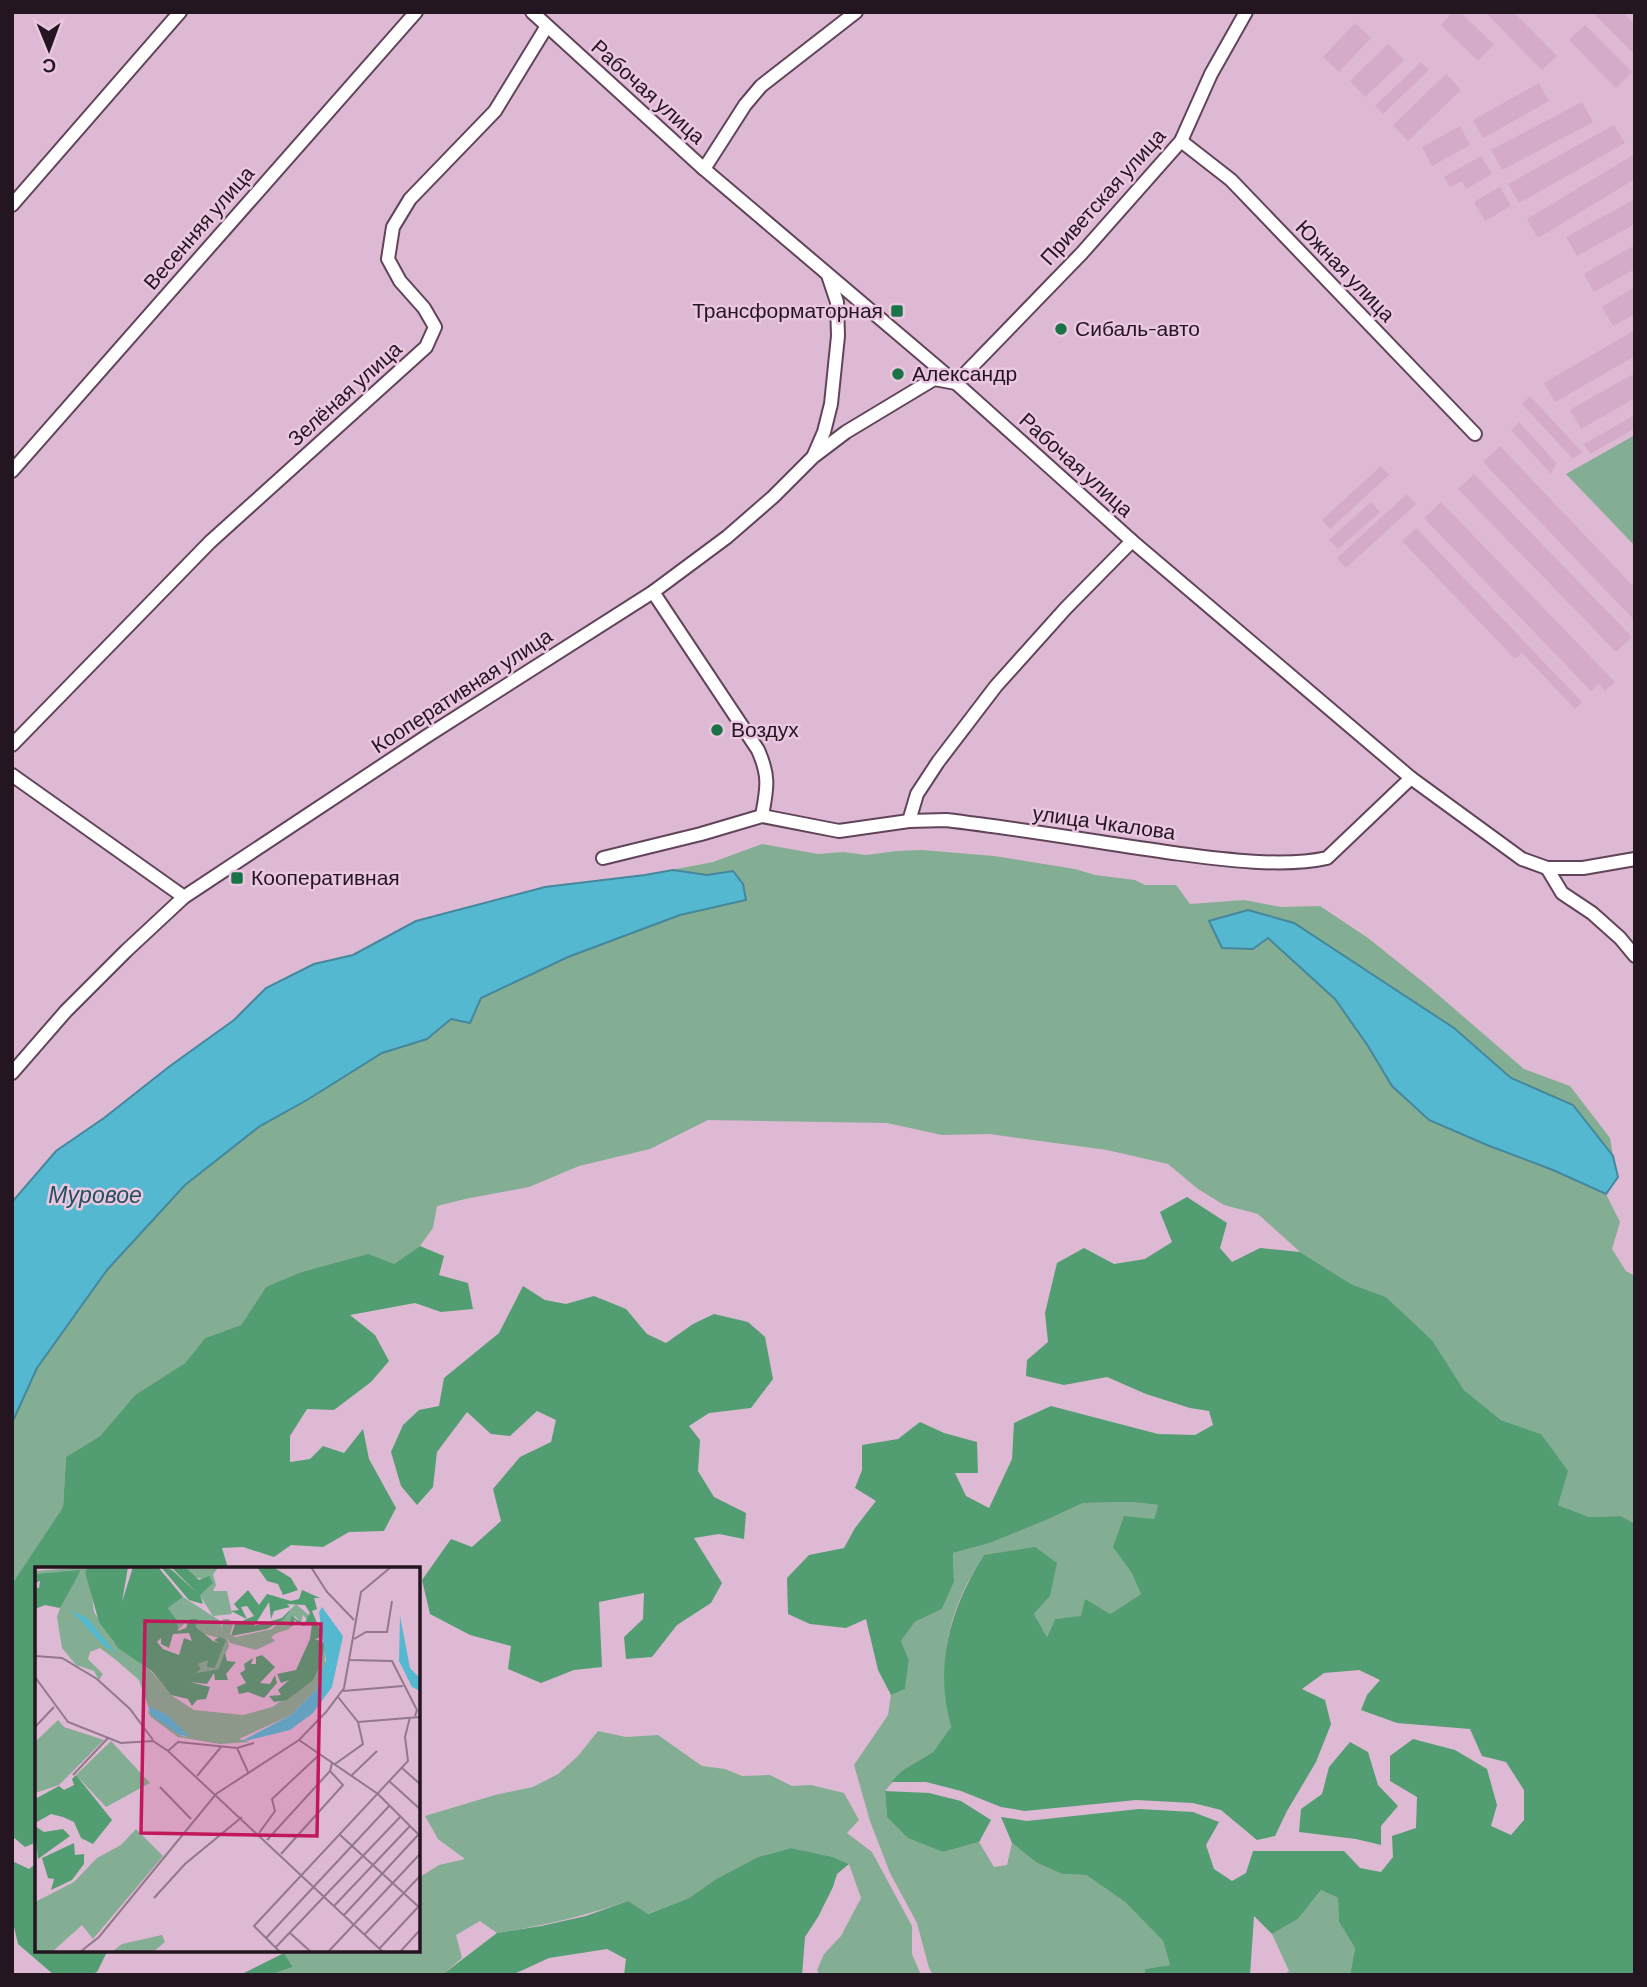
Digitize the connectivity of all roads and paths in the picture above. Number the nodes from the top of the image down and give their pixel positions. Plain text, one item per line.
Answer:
1 (180, 12) edge
2 (416, 12) edge
3 (532, 12) edge
4 (856, 12) edge
5 (1246, 12) edge
6 (547, 26) junction
7 (1181, 141) junction
8 (704, 169) junction
9 (12, 205) edge
10 (828, 274) junction
11 (956, 383) junction
12 (1475, 434) dead end
13 (813, 457) junction
14 (12, 471) edge
15 (1132, 541) junction
16 (653, 592) junction
17 (12, 745) edge
18 (12, 775) edge
19 (1411, 778) junction
20 (762, 816) junction
21 (909, 821) junction
22 (603, 858) dead end
23 (1635, 859) edge
24 (1547, 868) junction
25 (184, 897) junction
26 (1635, 956) edge
27 (12, 1073) edge

1 - 9 street
2 - 14 street, Весенняя улица
3 - 6 street, Рабочая улица
4 - 8 street
5 - 7 street, Приветская улица
6 - 8 street, Рабочая улица
6 - 17 street, Зелёная улица
7 - 11 street, Приветская улица
7 - 12 street, Южная улица
8 - 10 street, Рабочая улица
10 - 11 street, Рабочая улица
10 - 13 street
11 - 13 street, Кооперативная улица
11 - 15 street, Рабочая улица
13 - 16 street, Кооперативная улица
15 - 19 street, Рабочая улица
15 - 21 street
16 - 20 street
16 - 25 street, Кооперативная улица
18 - 25 street
19 - 21 street, улица Чкалова
19 - 24 street, Рабочая улица
20 - 21 street, улица Чкалова
20 - 22 street, улица Чкалова
23 - 24 street, Рабочая улица
24 - 26 street
25 - 27 street, Кооперативная улица

